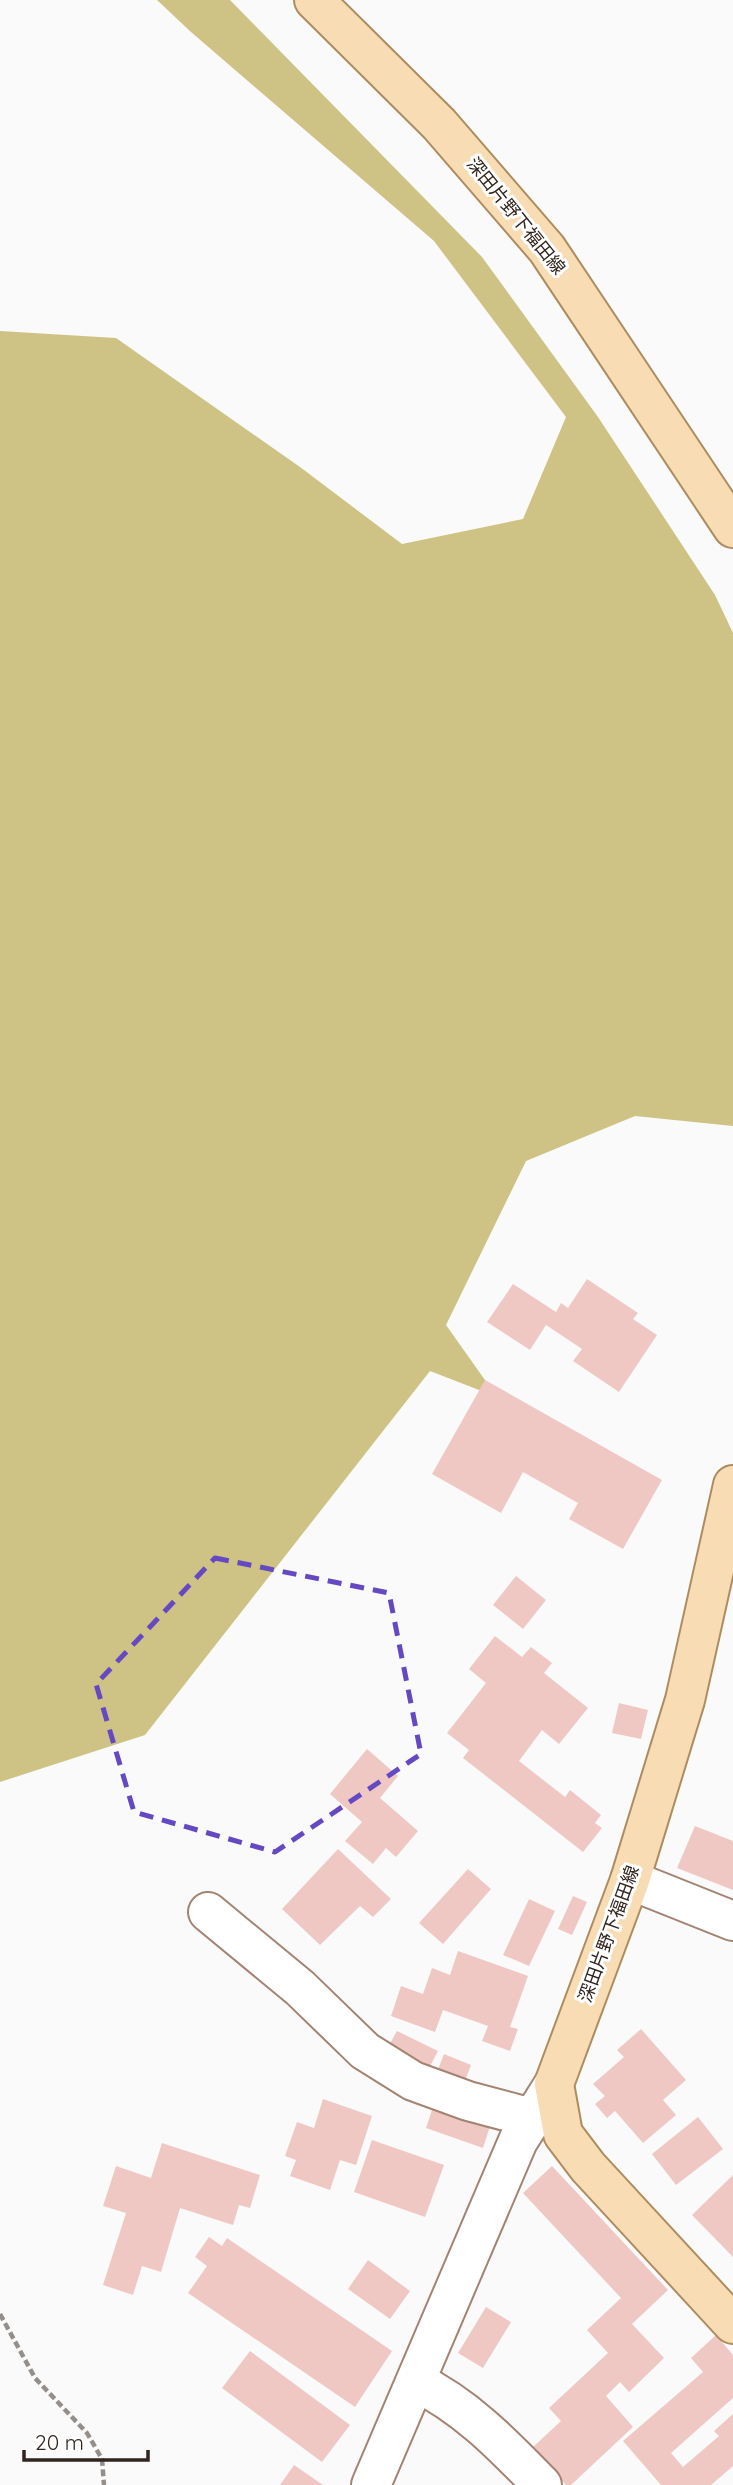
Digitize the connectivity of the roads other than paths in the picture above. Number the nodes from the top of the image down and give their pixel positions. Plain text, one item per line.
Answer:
1 (314, 0) edge
2 (733, 528) edge
3 (733, 1485) edge
4 (727, 1543) edge
5 (630, 1880) junction
6 (208, 1913) dead end
7 (733, 1921) edge
8 (554, 2084) junction
9 (532, 2118) junction
10 (733, 2324) edge
11 (416, 2382) junction
12 (372, 2485) edge
13 (542, 2485) edge

1 - 2 main road, 深田片野下福田線
3 - 4 main road, 深田片野下福田線
4 - 5 main road, 深田片野下福田線
5 - 7 street
5 - 8 main road, 深田片野下福田線
6 - 9 street
8 - 9 street
8 - 10 main road
9 - 11 street
11 - 12 street
11 - 13 street

